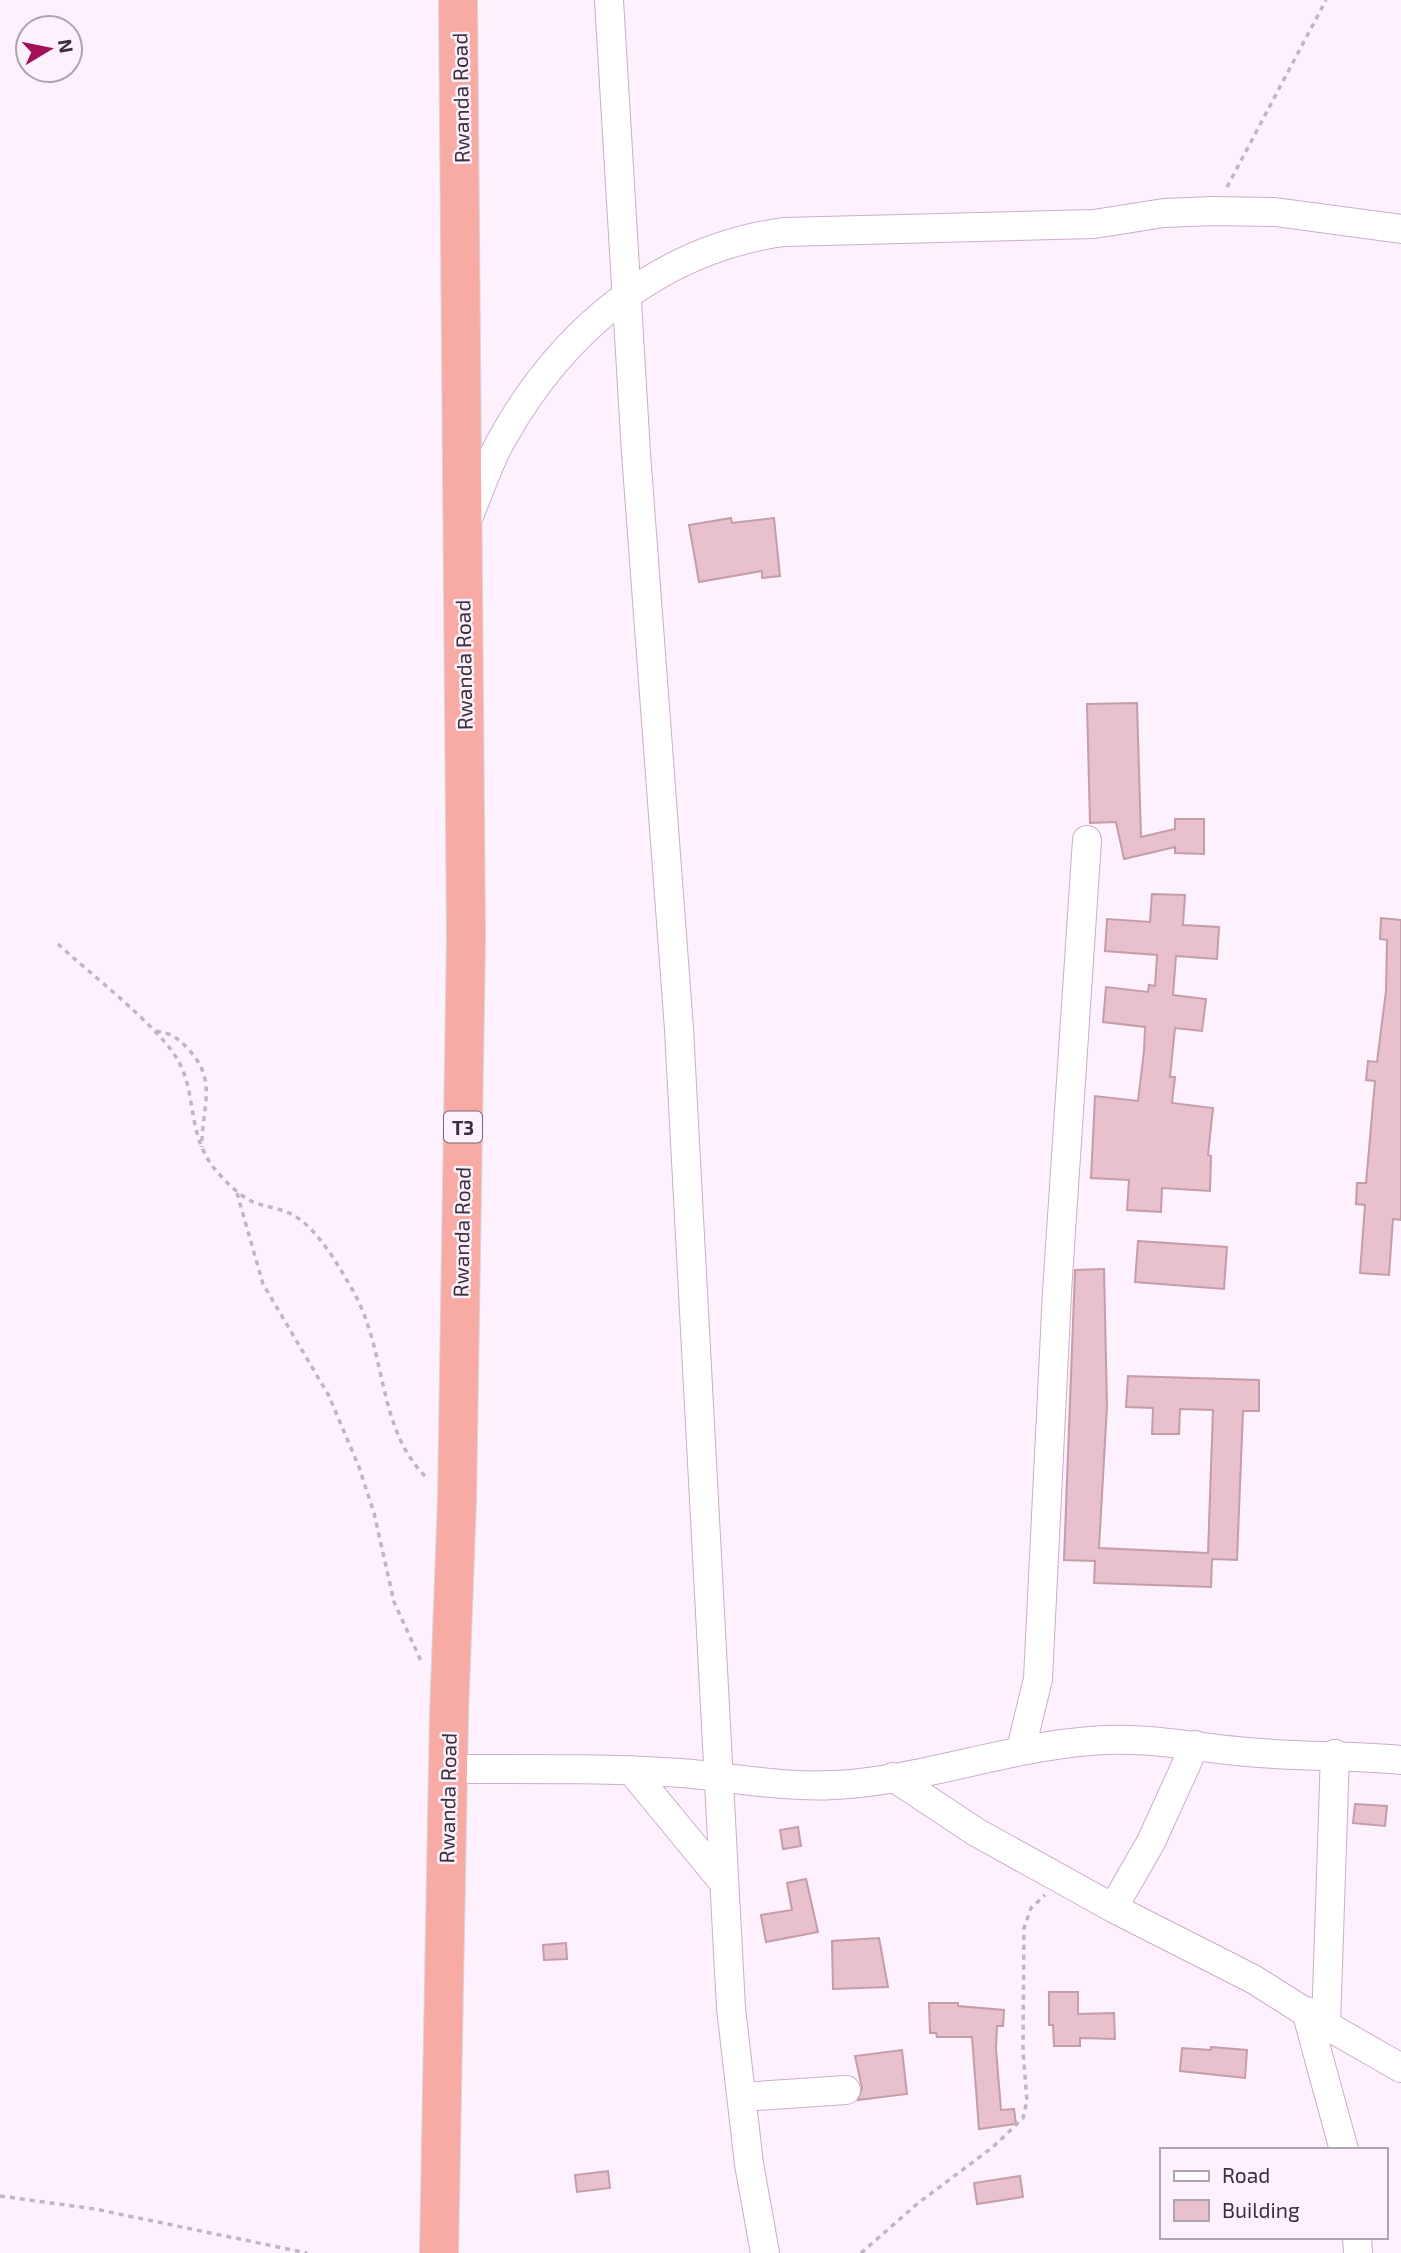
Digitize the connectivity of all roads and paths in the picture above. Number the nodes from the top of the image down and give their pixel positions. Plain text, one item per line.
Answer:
1 (458, 0) edge
2 (609, 0) edge
3 (1326, 0) edge
4 (1213, 211) junction
5 (1401, 229) edge
6 (627, 292) junction
7 (461, 536) junction
8 (1087, 840) dead end
9 (58, 944) dead end
10 (153, 1030) junction
11 (202, 1148) junction
12 (236, 1191) junction
13 (457, 1500) junction
14 (422, 1663) dead end
15 (1195, 1745) junction
16 (1021, 1749) junction
17 (1335, 1754) junction
18 (1401, 1760) edge
19 (448, 1769) junction
20 (631, 1770) junction
21 (721, 1776) junction
22 (893, 1777) junction
23 (1061, 1880) junction
24 (724, 1883) junction
25 (1113, 1908) junction
26 (1316, 2018) junction
27 (1401, 2068) edge
28 (846, 2090) dead end
29 (742, 2097) junction
30 (1344, 2148) edge
31 (0, 2196) edge
32 (307, 2253) edge
33 (439, 2253) edge
34 (765, 2253) edge
35 (861, 2253) edge

1 - 7 highway, Rwanda Road / T3
2 - 6 street
3 - 4 path
4 - 5 street
4 - 6 street
6 - 7 street
6 - 21 street
7 - 13 highway, Rwanda Road / T3
8 - 16 street
9 - 10 path
10 - 11 path
10 - 11 path
11 - 12 path
12 - 13 path
12 - 14 path
13 - 19 highway, Rwanda Road / T3
15 - 16 street
15 - 17 street
15 - 25 street
16 - 22 street
17 - 18 street
17 - 26 street
19 - 20 street
19 - 33 highway, Rwanda Road / T3
20 - 21 street
20 - 24 street
21 - 22 street
21 - 24 street
22 - 23 street
23 - 25 street
23 - 35 path
24 - 29 street
25 - 26 street
26 - 27 street
26 - 30 street
28 - 29 street
29 - 34 street
31 - 32 path

